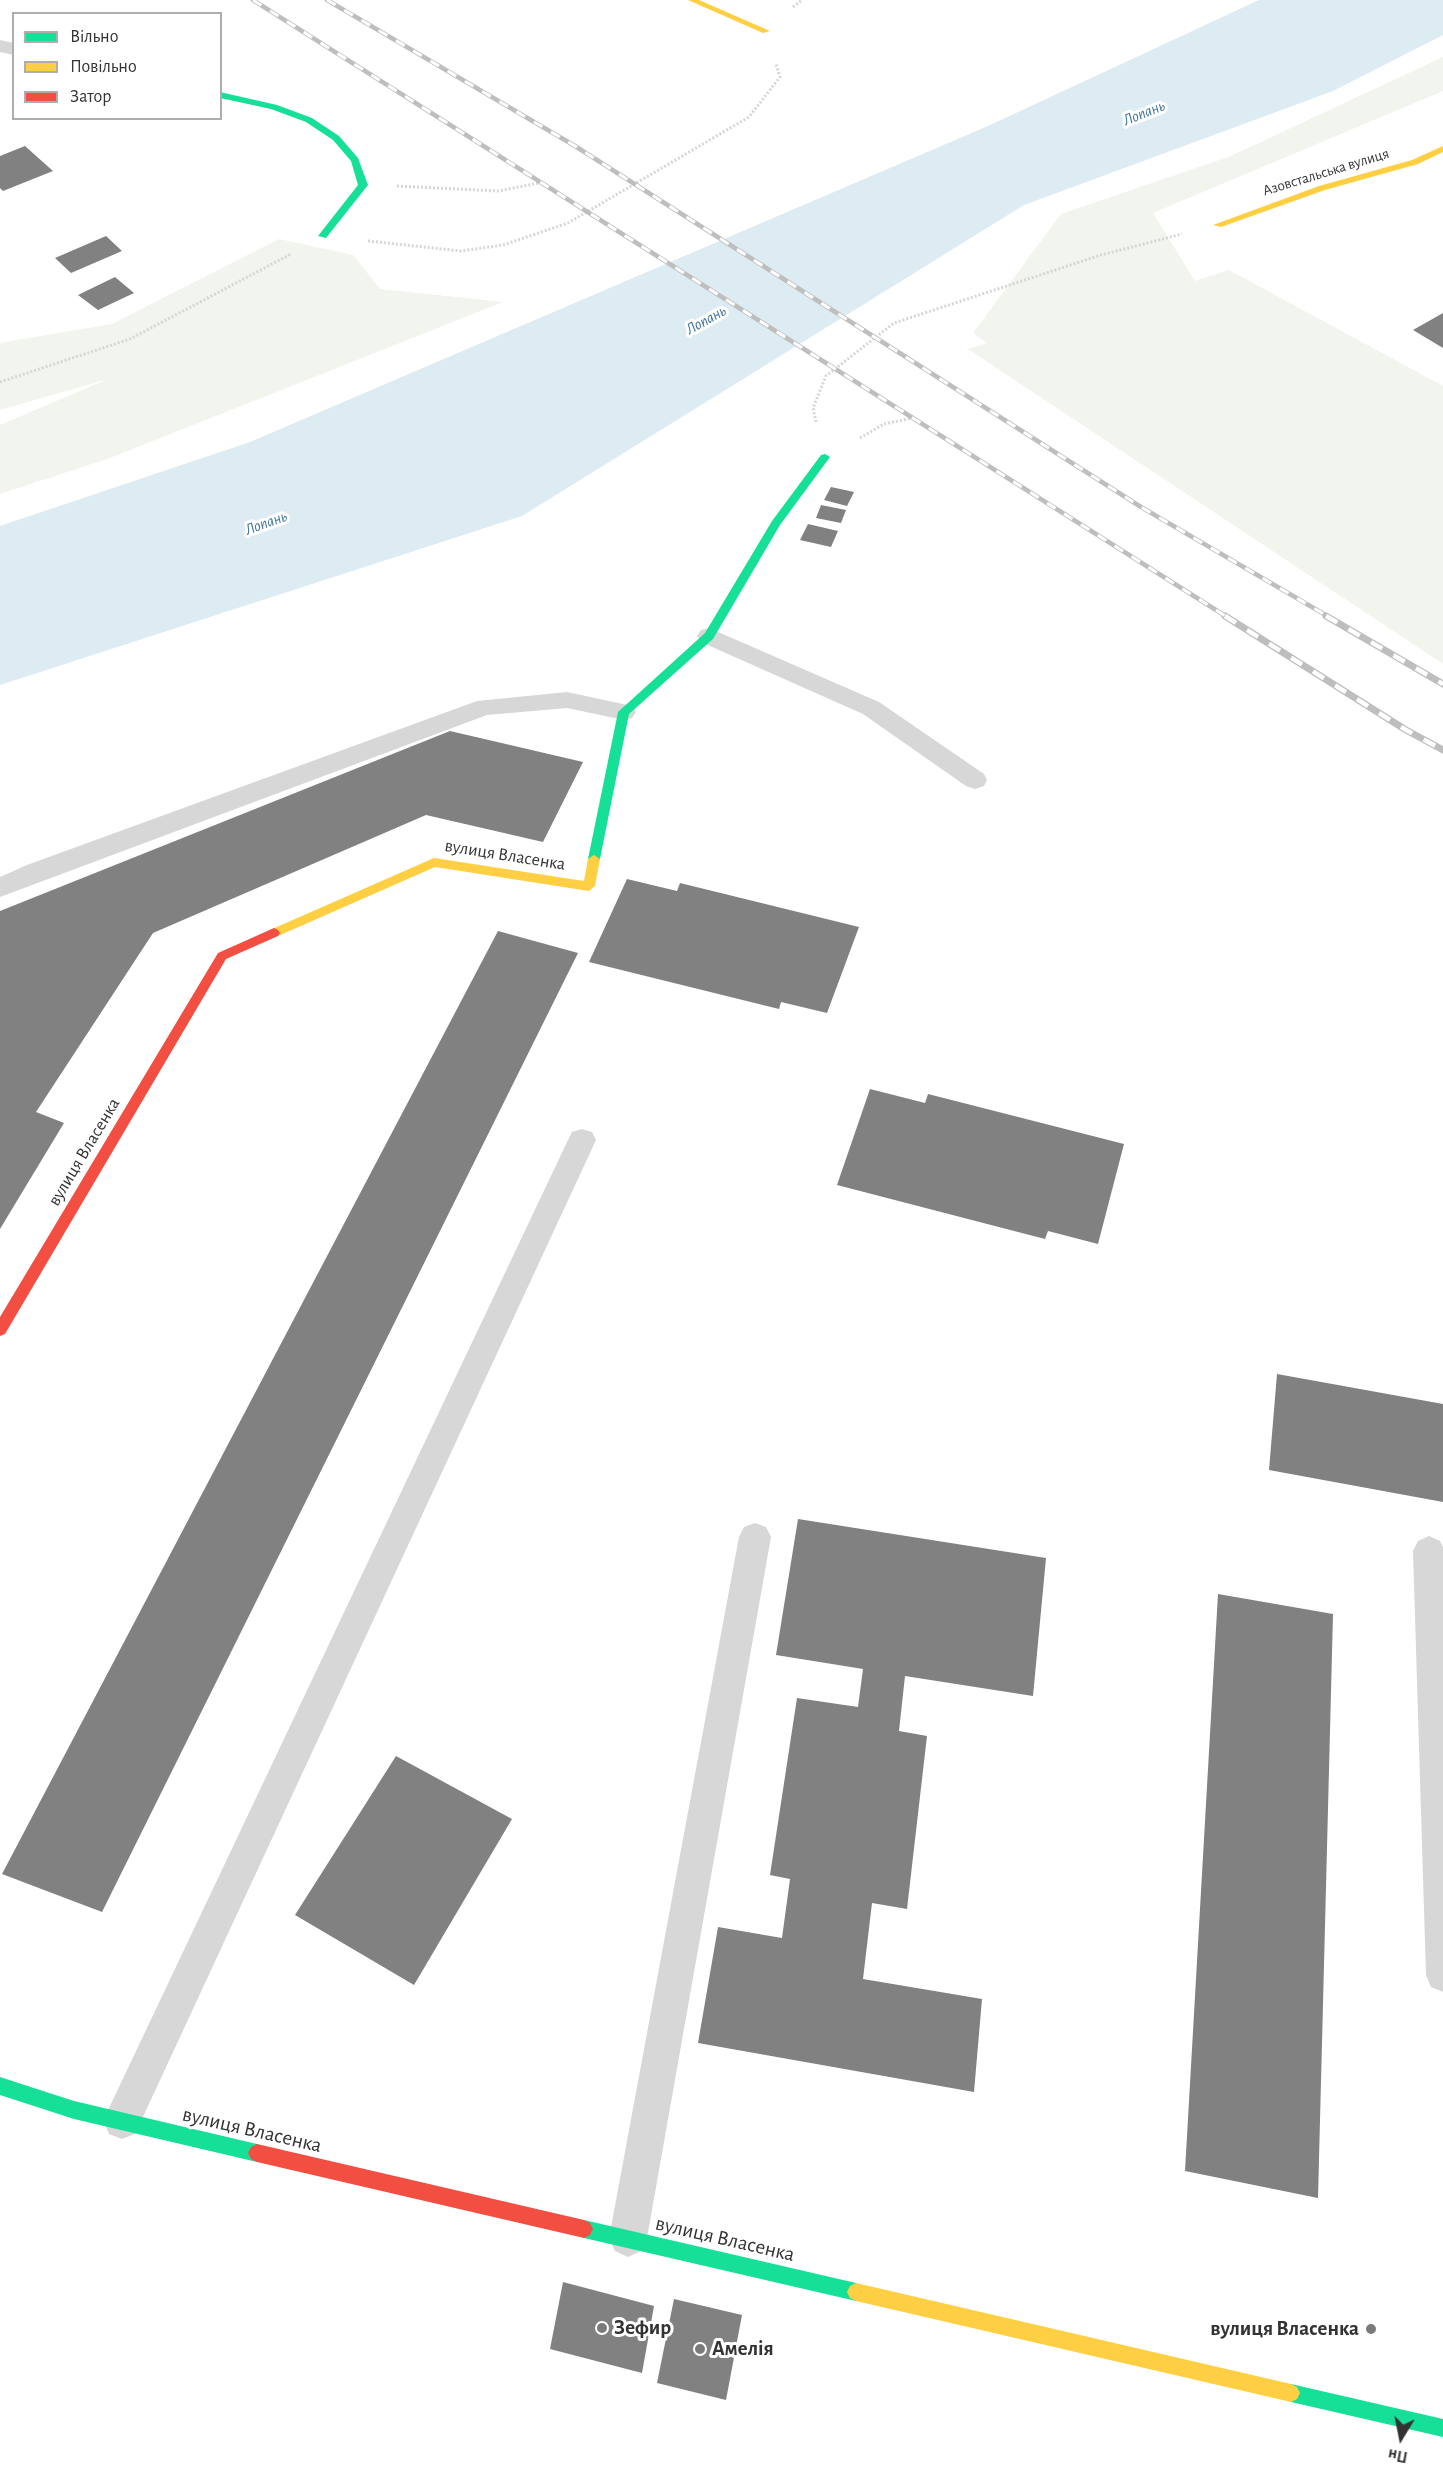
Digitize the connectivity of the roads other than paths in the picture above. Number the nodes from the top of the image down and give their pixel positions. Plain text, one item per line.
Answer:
1 (692, 0) edge
2 (766, 32) road end
3 (222, 95) edge
4 (1443, 149) edge
5 (1218, 225) road end
6 (323, 236) road end
7 (825, 458) road end
8 (709, 636) junction
9 (624, 712) junction
10 (975, 780) dead end
11 (0, 887) edge
12 (582, 1140) dead end
13 (0, 1330) edge
14 (754, 1537) dead end
15 (1429, 1551) dead end
16 (1443, 1975) edge
17 (0, 2086) edge
18 (122, 2121) junction
19 (628, 2238) junction
20 (1443, 2428) edge

1 - 2 street
3 - 6 street
4 - 5 street, Азовстальська вулиця
7 - 8 street
8 - 9 street
8 - 10 lane
9 - 11 lane
9 - 13 street, вулиця Власенка
12 - 18 lane
14 - 19 lane
15 - 16 lane
17 - 18 street, вулиця Власенка
18 - 19 street, вулиця Власенка
19 - 20 street, вулиця Власенка

